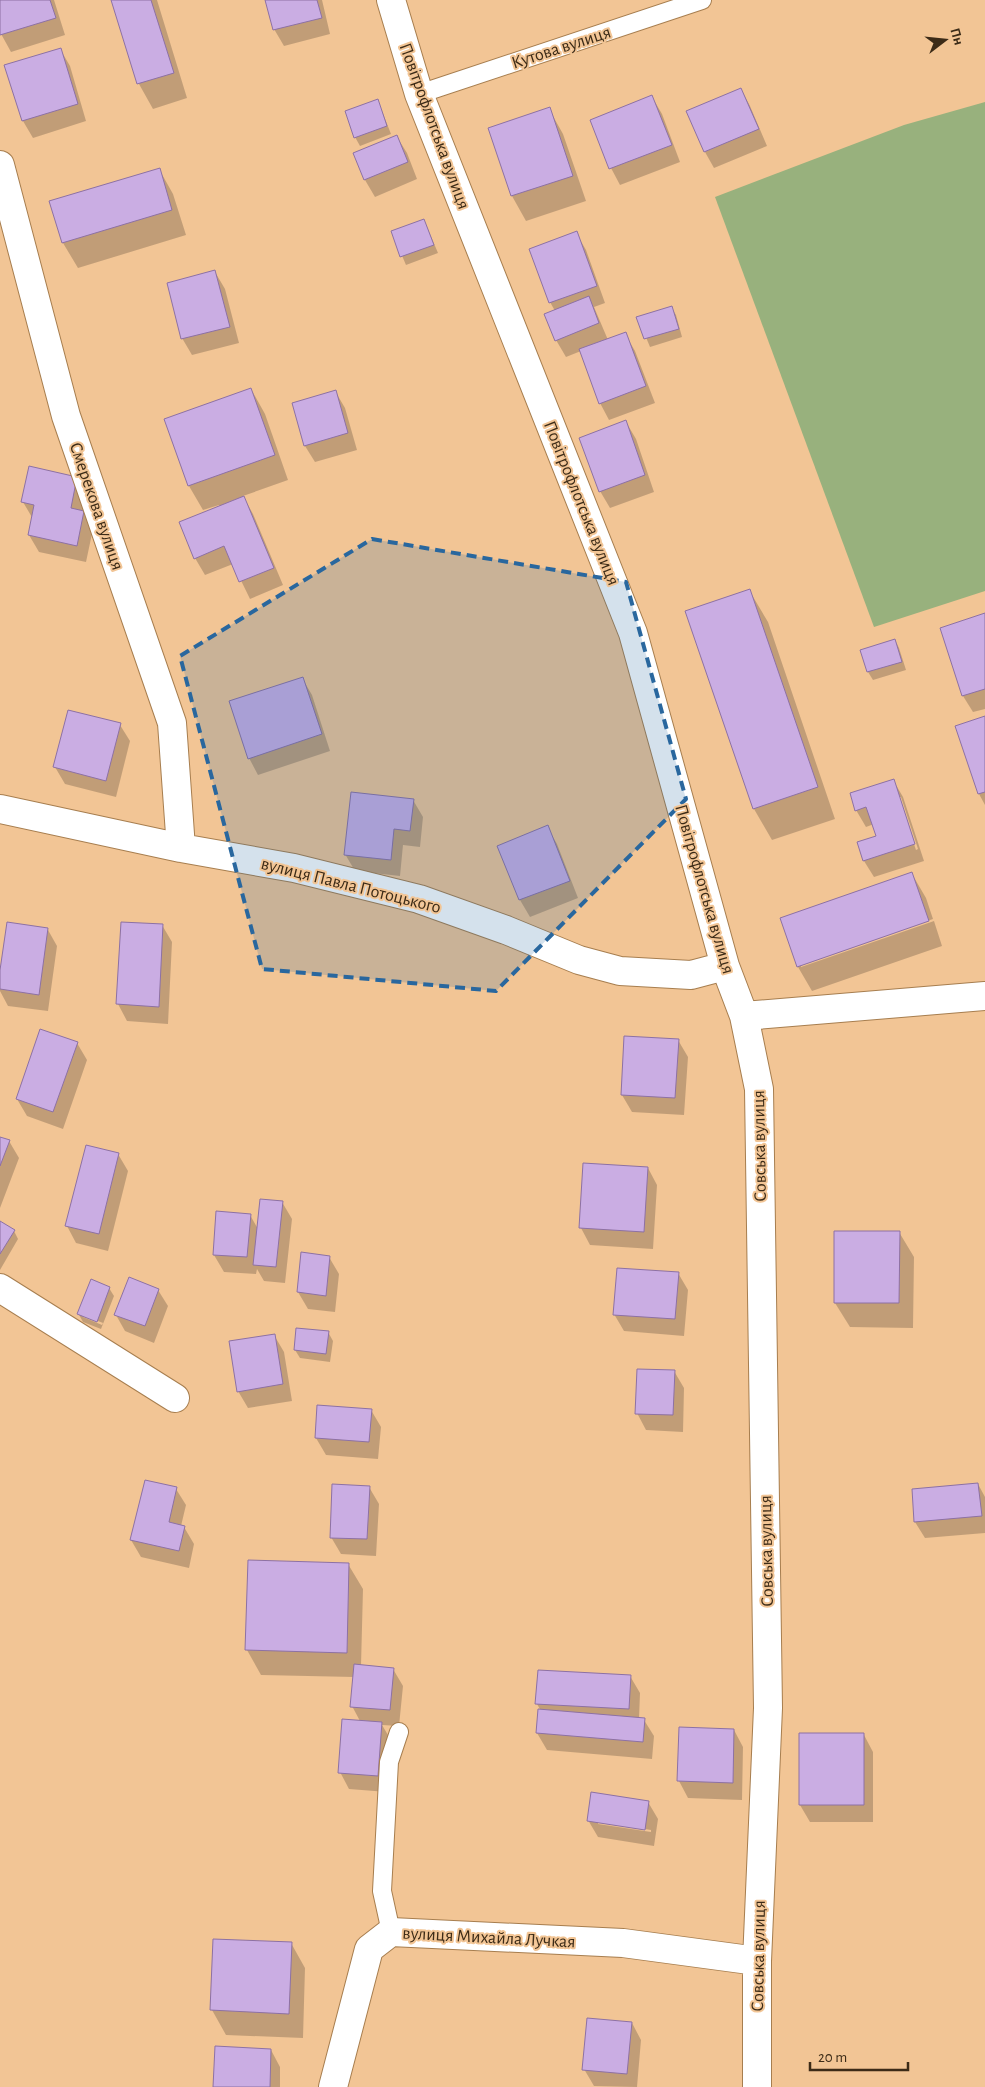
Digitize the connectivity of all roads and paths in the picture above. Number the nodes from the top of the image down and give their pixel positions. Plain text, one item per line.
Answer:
1 (391, 0) edge
2 (702, 0) edge
3 (419, 94) junction
4 (0, 165) edge
5 (0, 809) edge
6 (182, 848) junction
7 (725, 966) junction
8 (985, 996) edge
9 (744, 1016) junction
10 (0, 1288) edge
11 (175, 1398) dead end
12 (399, 1732) dead end
13 (391, 1932) junction
14 (757, 1961) junction
15 (333, 2087) edge
16 (756, 2087) edge

1 - 3 street, Повітрофлотська вулиця
2 - 3 lane, Кутова вулиця
3 - 7 street, Повітрофлотська вулиця
4 - 6 street, Смерекова вулиця
5 - 6 street, вулиця Павла Потоцького
6 - 7 street, вулиця Павла Потоцького
7 - 9 street, Повітрофлотська вулиця
8 - 9 street
9 - 14 street, Совська вулиця
10 - 11 street
12 - 13 lane
13 - 14 street, вулиця Михайла Лучкая
13 - 15 street, вулиця Михайла Лучкая
14 - 16 street, Совська вулиця

